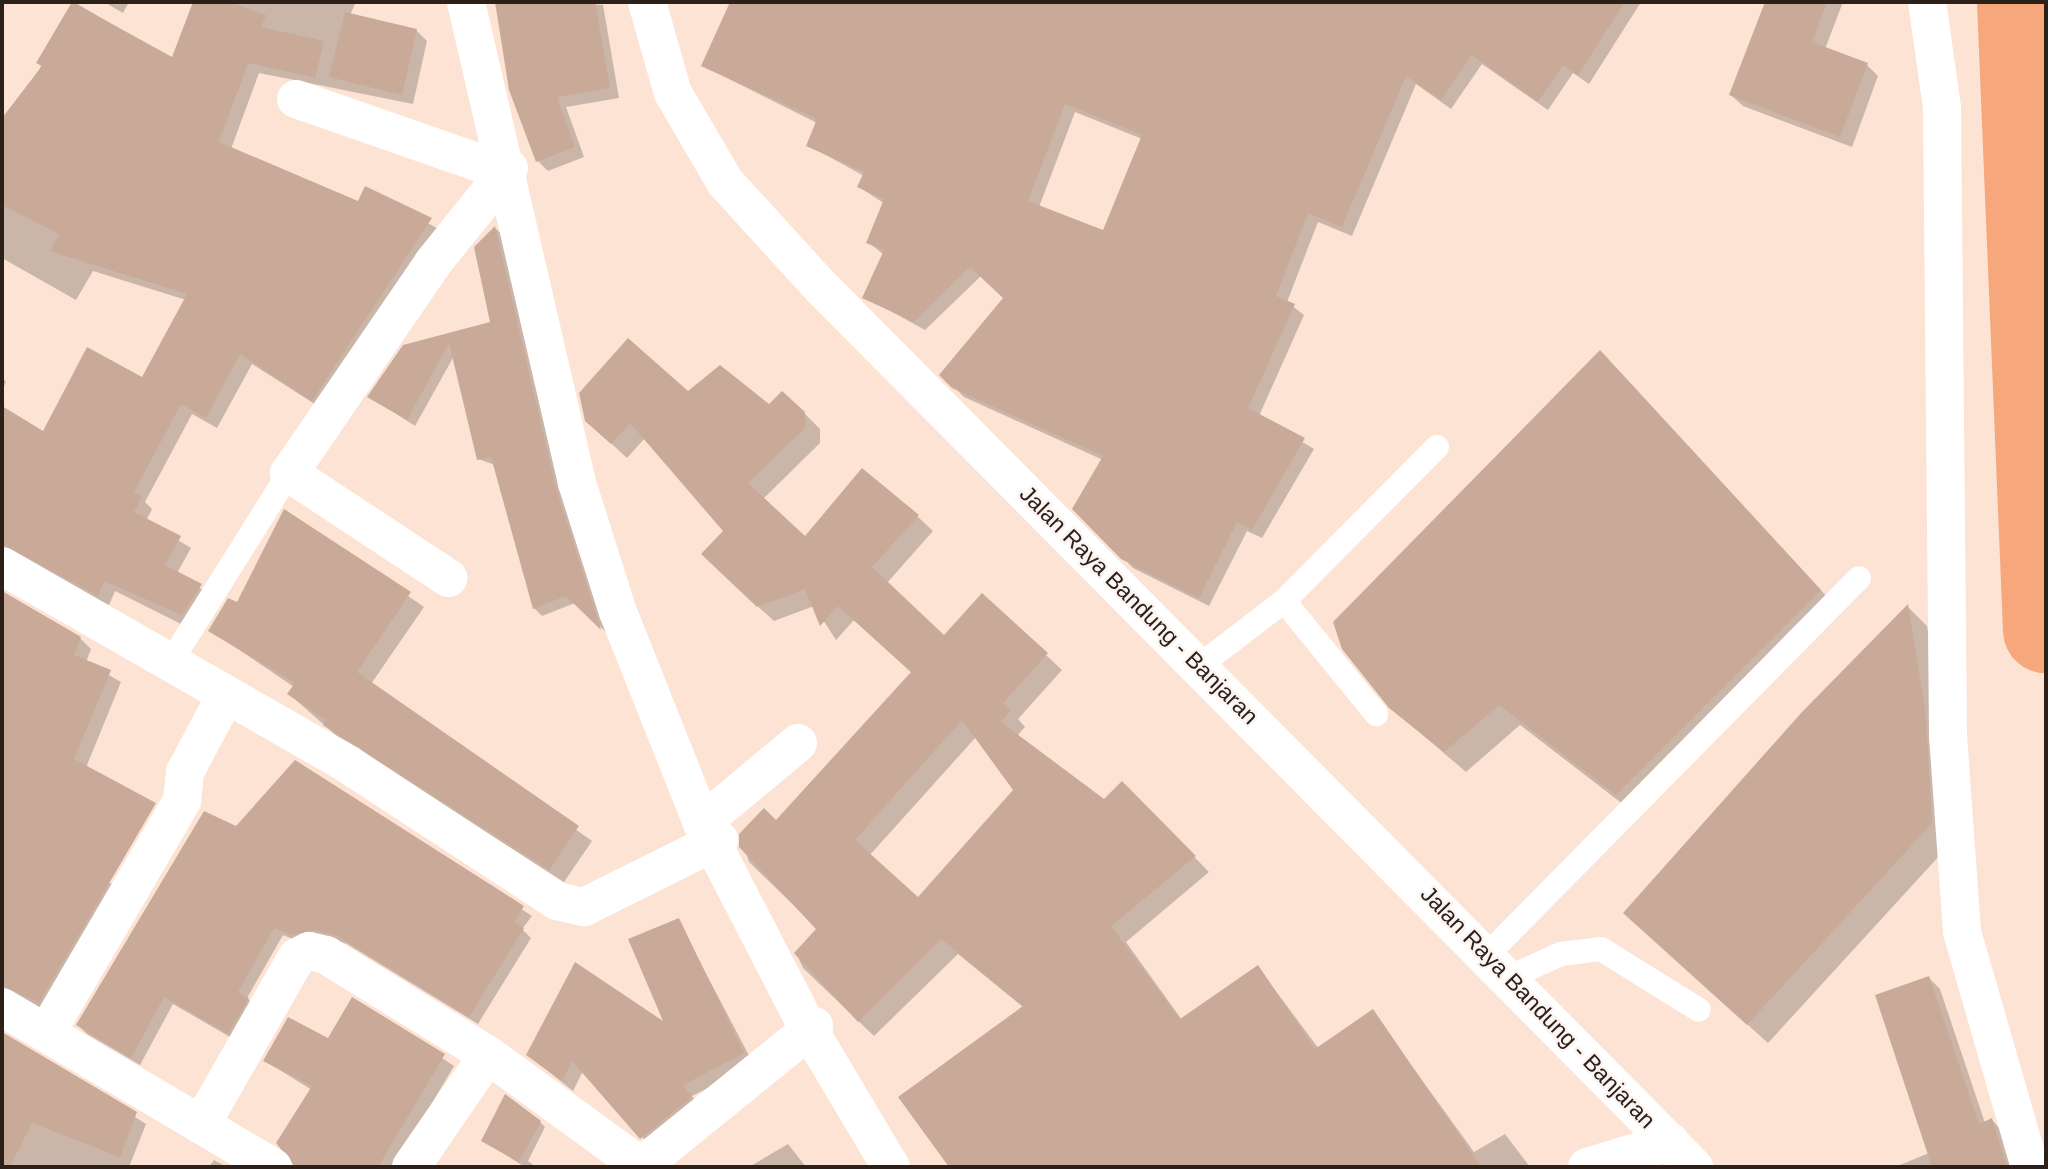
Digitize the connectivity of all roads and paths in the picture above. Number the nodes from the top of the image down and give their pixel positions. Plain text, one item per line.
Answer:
1 (466, 2) edge
2 (647, 2) edge
3 (1927, 2) edge
4 (296, 99) dead end
5 (500, 170) junction
6 (1437, 447) dead end
7 (289, 473) junction
8 (2, 566) edge
9 (448, 578) dead end
10 (1859, 578) dead end
11 (1284, 601) junction
12 (170, 663) junction
13 (1199, 666) junction
14 (226, 695) junction
15 (1376, 714) dead end
16 (798, 743) dead end
17 (708, 835) junction
18 (1499, 966) junction
19 (2, 1007) edge
20 (1699, 1010) dead end
21 (808, 1028) junction
22 (47, 1032) junction
23 (488, 1055) junction
24 (201, 1125) junction
25 (1682, 1154) edge
26 (273, 1167) edge
27 (411, 1167) edge
28 (641, 1167) edge
29 (891, 1167) edge
30 (1587, 1167) edge
31 (2030, 1167) edge

1 - 5 street
2 - 13 street, Jalan Raya Bandung - Banjaran
3 - 31 street
4 - 5 street
5 - 7 street
5 - 17 street
6 - 11 lane
7 - 9 street
7 - 12 lane
8 - 12 street
10 - 18 lane
11 - 13 lane
11 - 15 lane
12 - 14 street
13 - 18 street, Jalan Raya Bandung - Banjaran
14 - 17 street
14 - 22 street
16 - 17 street
17 - 21 street
18 - 20 lane
18 - 25 street, Jalan Raya Bandung - Banjaran
19 - 22 street
21 - 28 street
21 - 29 street
22 - 24 street
23 - 24 street
23 - 27 street
23 - 28 street
24 - 26 street
25 - 30 street

